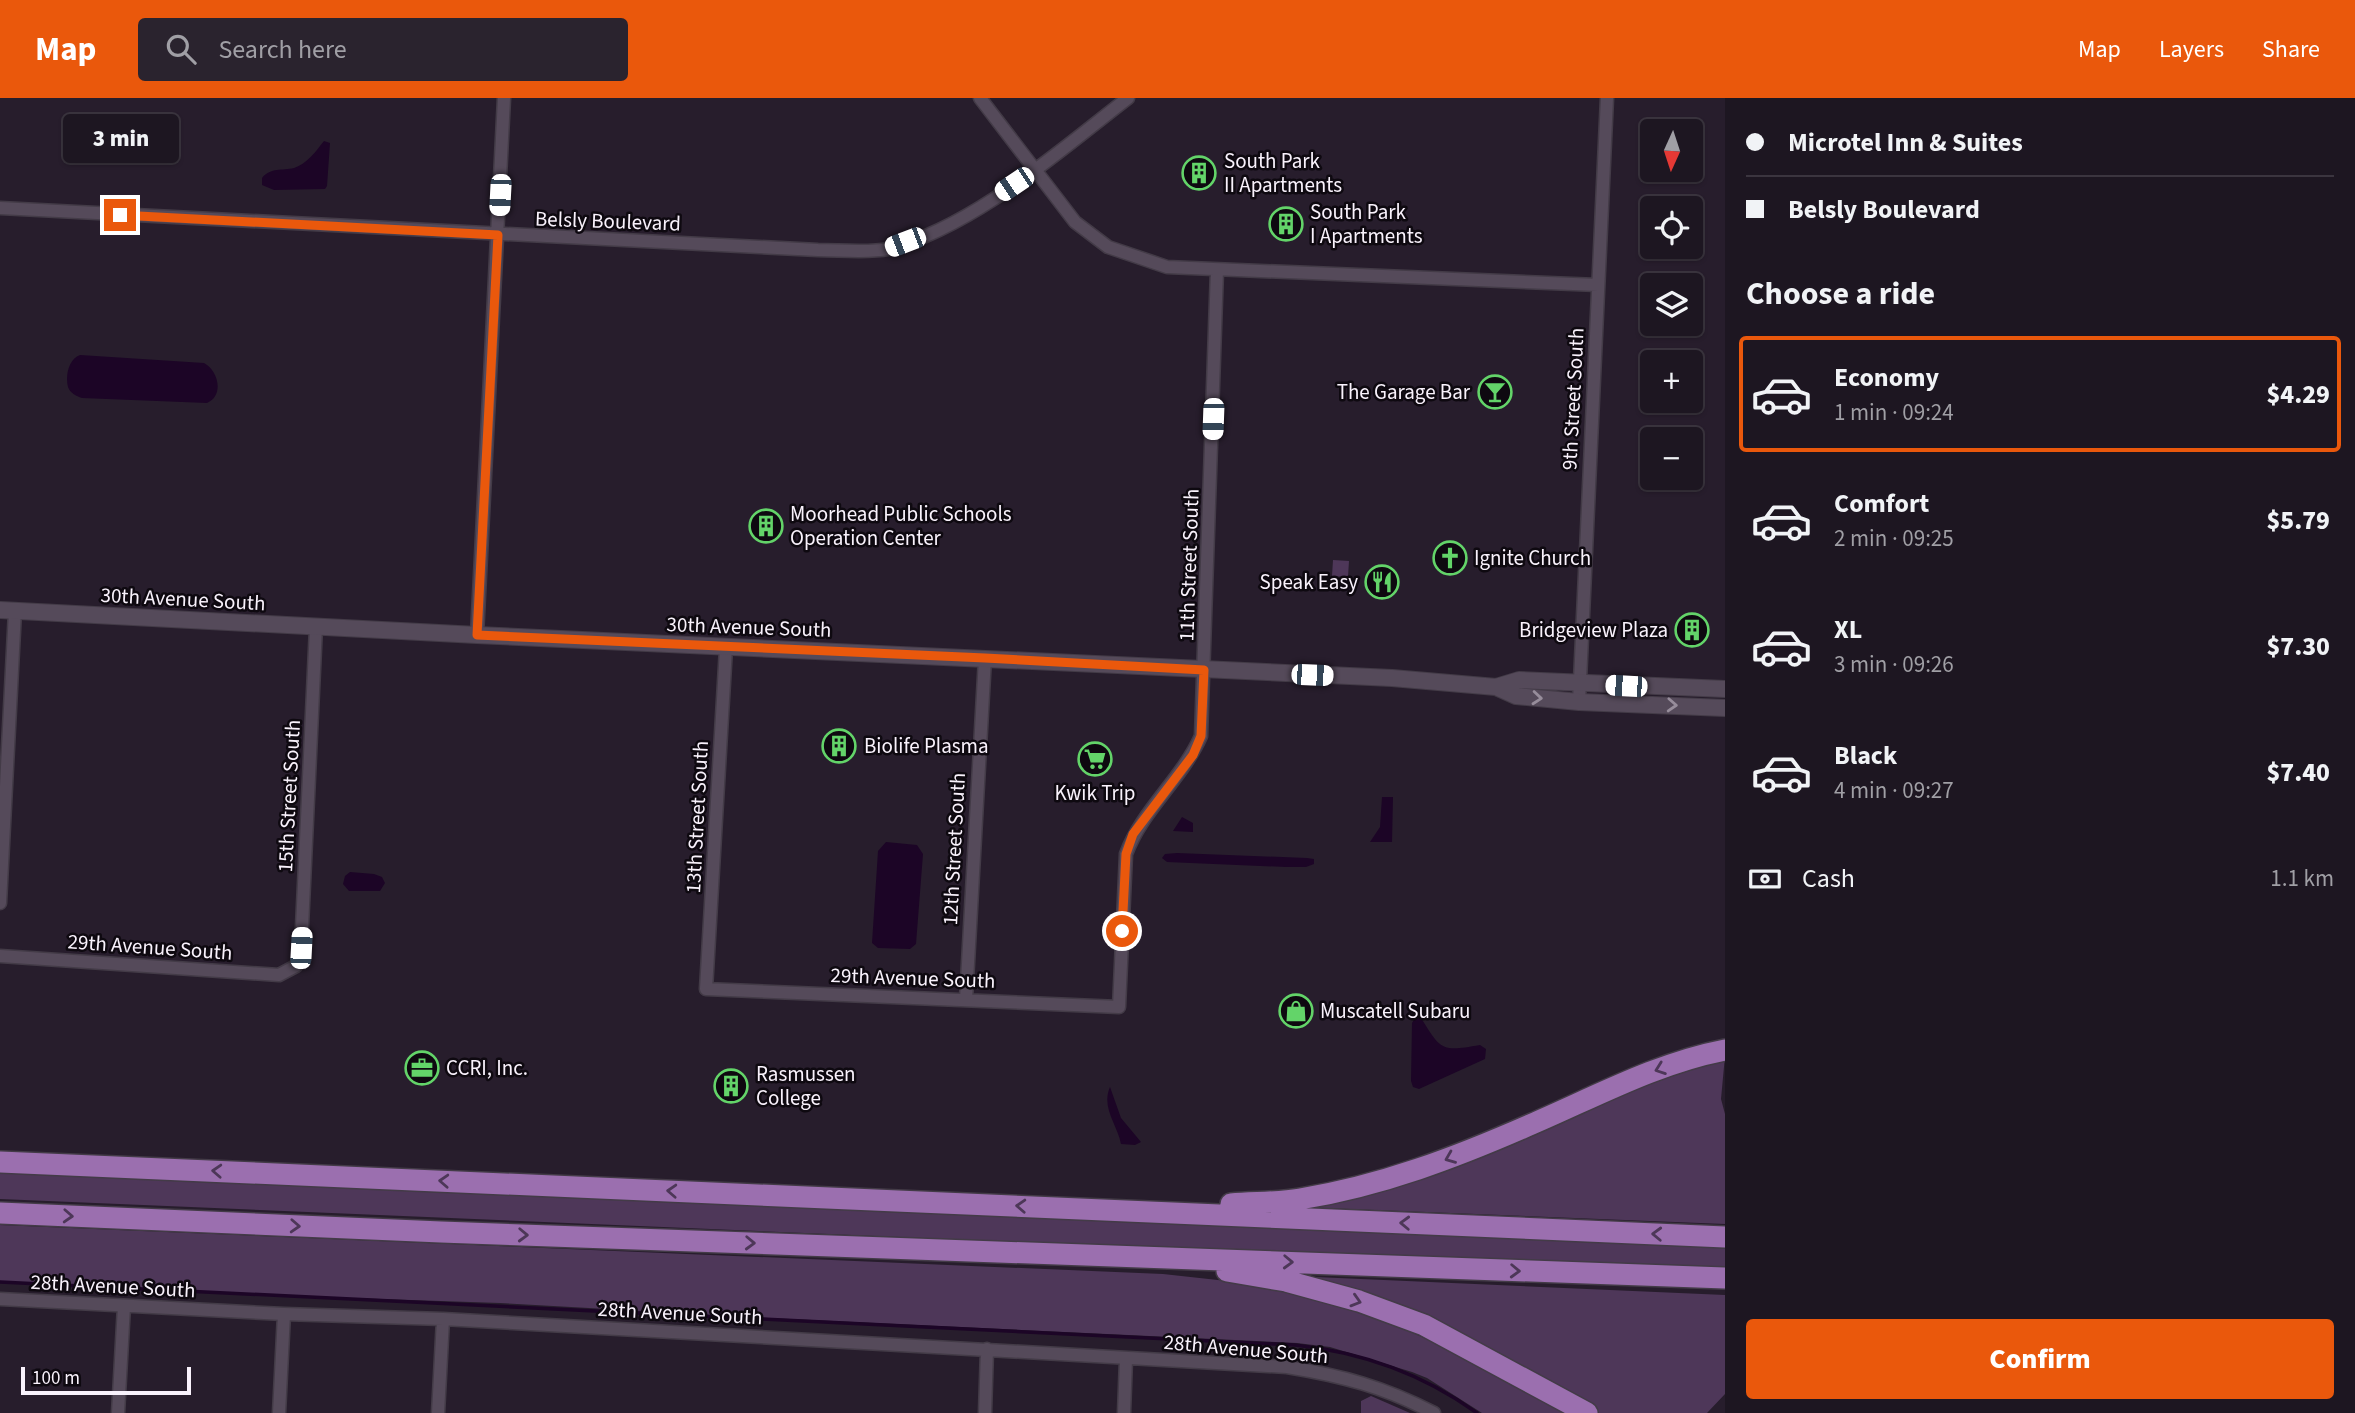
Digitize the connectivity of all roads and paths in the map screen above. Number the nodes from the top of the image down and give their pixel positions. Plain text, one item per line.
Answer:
1 (504, 98) edge
2 (980, 98) edge
3 (1128, 98) edge
4 (1607, 98) edge
5 (1034, 171) junction
6 (0, 208) edge
7 (498, 235) junction
8 (1217, 270) junction
9 (1598, 285) junction
10 (8, 610) edge
11 (316, 627) junction
12 (477, 635) junction
13 (726, 648) junction
14 (985, 658) junction
15 (1204, 670) junction
16 (1579, 683) junction
17 (1496, 687) junction
18 (1725, 689) edge
19 (1579, 702) junction
20 (1725, 708) edge
21 (0, 904) edge
22 (0, 956) edge
23 (296, 966) joint
24 (706, 989) joint
25 (966, 999) junction
26 (1118, 1007) joint
27 (1725, 1050) edge
28 (0, 1162) edge
29 (1089, 1209) junction
30 (0, 1213) edge
31 (1725, 1237) edge
32 (1171, 1258) junction
33 (1725, 1278) edge
34 (0, 1299) edge
35 (124, 1306) junction
36 (284, 1314) junction
37 (443, 1319) junction
38 (987, 1349) junction
39 (1126, 1359) junction
40 (118, 1413) edge
41 (279, 1413) edge
42 (438, 1413) edge
43 (985, 1413) edge
44 (1124, 1413) edge
45 (1434, 1413) edge
46 (1587, 1413) edge

1 - 7 street
2 - 5 street
3 - 5 street, Belsly Boulevard
4 - 9 street, 9th Street South
5 - 7 street, Belsly Boulevard
5 - 8 street
6 - 7 street, Belsly Boulevard
7 - 12 street
8 - 9 street
8 - 15 street, 11th Street South
9 - 16 street, 9th Street South
10 - 11 street, 30th Avenue South
10 - 21 street
11 - 12 street, 30th Avenue South
11 - 23 street, 15th Street South
12 - 13 street, 30th Avenue South
13 - 14 street, 30th Avenue South
13 - 24 street, 13th Street South
14 - 15 street, 30th Avenue South
14 - 25 street, 12th Street South
15 - 17 street, 30th Avenue South
15 - 26 street, 11th Street South
16 - 17 street, 30th Avenue South
16 - 18 street, 30th Avenue South
16 - 19 street, 9th Street South
17 -> 19 street, 30th Avenue South
19 -> 20 street, 30th Avenue South
22 - 23 street, 29th Avenue South
24 - 25 street, 29th Avenue South
25 - 26 street, 29th Avenue South
27 -> 29 highway
29 -> 28 highway
31 -> 29 highway
30 -> 32 highway
32 -> 33 highway
32 -> 46 highway
34 - 35 street, 28th Avenue South
35 - 36 street, 28th Avenue South
35 - 40 street
36 - 37 street, 28th Avenue South
36 - 41 street
37 - 38 street, 28th Avenue South
37 - 42 street
38 - 39 street, 28th Avenue South
38 - 43 street
39 - 44 street
39 - 45 street, 28th Avenue South

